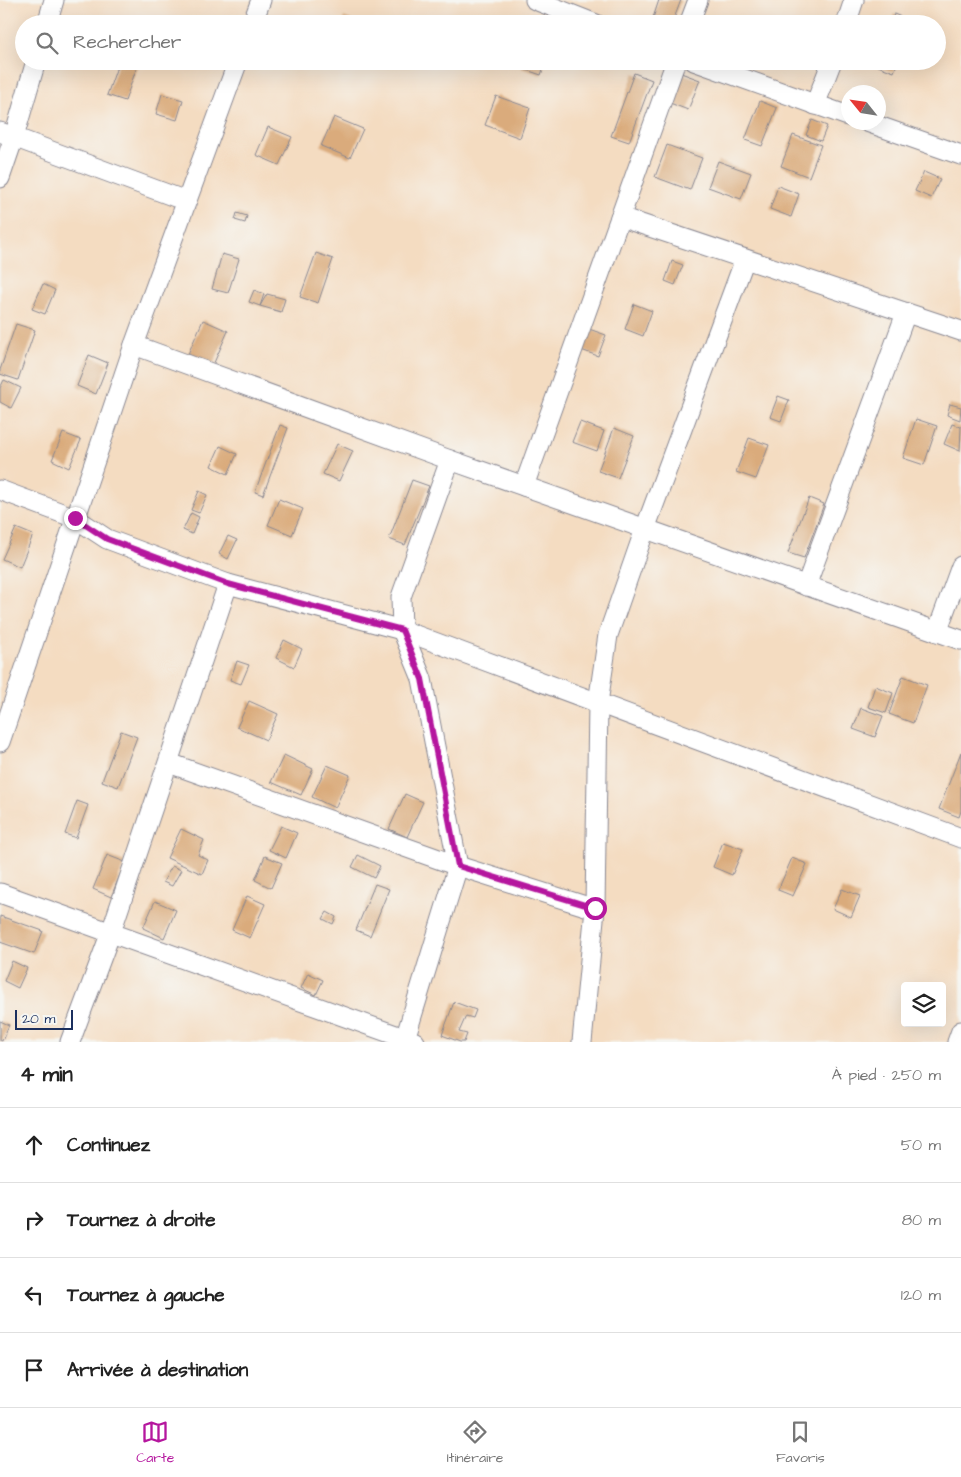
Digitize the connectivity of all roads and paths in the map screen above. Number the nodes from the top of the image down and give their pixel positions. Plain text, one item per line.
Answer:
1 (54, 0) edge
2 (260, 0) edge
3 (535, 0) edge
4 (698, 0) edge
5 (854, 0) edge
6 (50, 15) edge
7 (255, 15) edge
8 (573, 15) edge
9 (692, 15) edge
10 (849, 15) edge
11 (32, 70) edge
12 (235, 70) edge
13 (673, 70) edge
14 (719, 70) edge
15 (829, 70) edge
16 (815, 105) junction
17 (841, 114) edge
18 (886, 129) edge
19 (7, 134) edge
20 (961, 155) edge
21 (0, 178) edge
22 (186, 201) junction
23 (620, 217) junction
24 (745, 259) junction
25 (906, 313) junction
26 (961, 331) edge
27 (134, 345) junction
28 (450, 460) junction
29 (524, 486) junction
30 (0, 490) edge
31 (75, 518) junction
32 (645, 529) junction
33 (961, 566) edge
34 (228, 584) junction
35 (806, 586) junction
36 (402, 630) junction
37 (937, 632) junction
38 (961, 640) edge
39 (598, 703) junction
40 (4, 715) edge
41 (0, 742) edge
42 (168, 763) junction
43 (961, 838) edge
44 (458, 866) junction
45 (0, 893) edge
46 (595, 908) junction
47 (111, 932) junction
48 (961, 1031) edge
49 (408, 1041) edge
50 (70, 1042) edge
51 (582, 1042) edge
52 (957, 1042) edge

1 - 6 street
2 - 7 street
3 - 8 street
4 - 9 street
5 - 10 street
11 - 19 street
12 - 22 street
13 - 23 street
14 - 16 street
15 - 16 street
16 - 17 street
18 - 20 street
19 - 21 street
19 - 22 street
22 - 27 street
23 - 24 street
23 - 29 street
24 - 25 street
24 - 32 street
25 - 26 street
25 - 35 street
27 - 28 street
27 - 31 street
28 - 29 street
28 - 36 street
29 - 32 street
30 - 31 street
31 - 34 street
31 - 40 street
32 - 35 street
32 - 39 street
33 - 37 street
34 - 36 street
34 - 42 street
35 - 37 street
36 - 39 street
36 - 44 street
37 - 38 street
39 - 43 street
39 - 46 street
40 - 41 street
42 - 44 street
42 - 47 street
44 - 46 street
44 - 49 street
45 - 47 street
46 - 51 street
47 - 49 street
47 - 50 street
48 - 52 street

